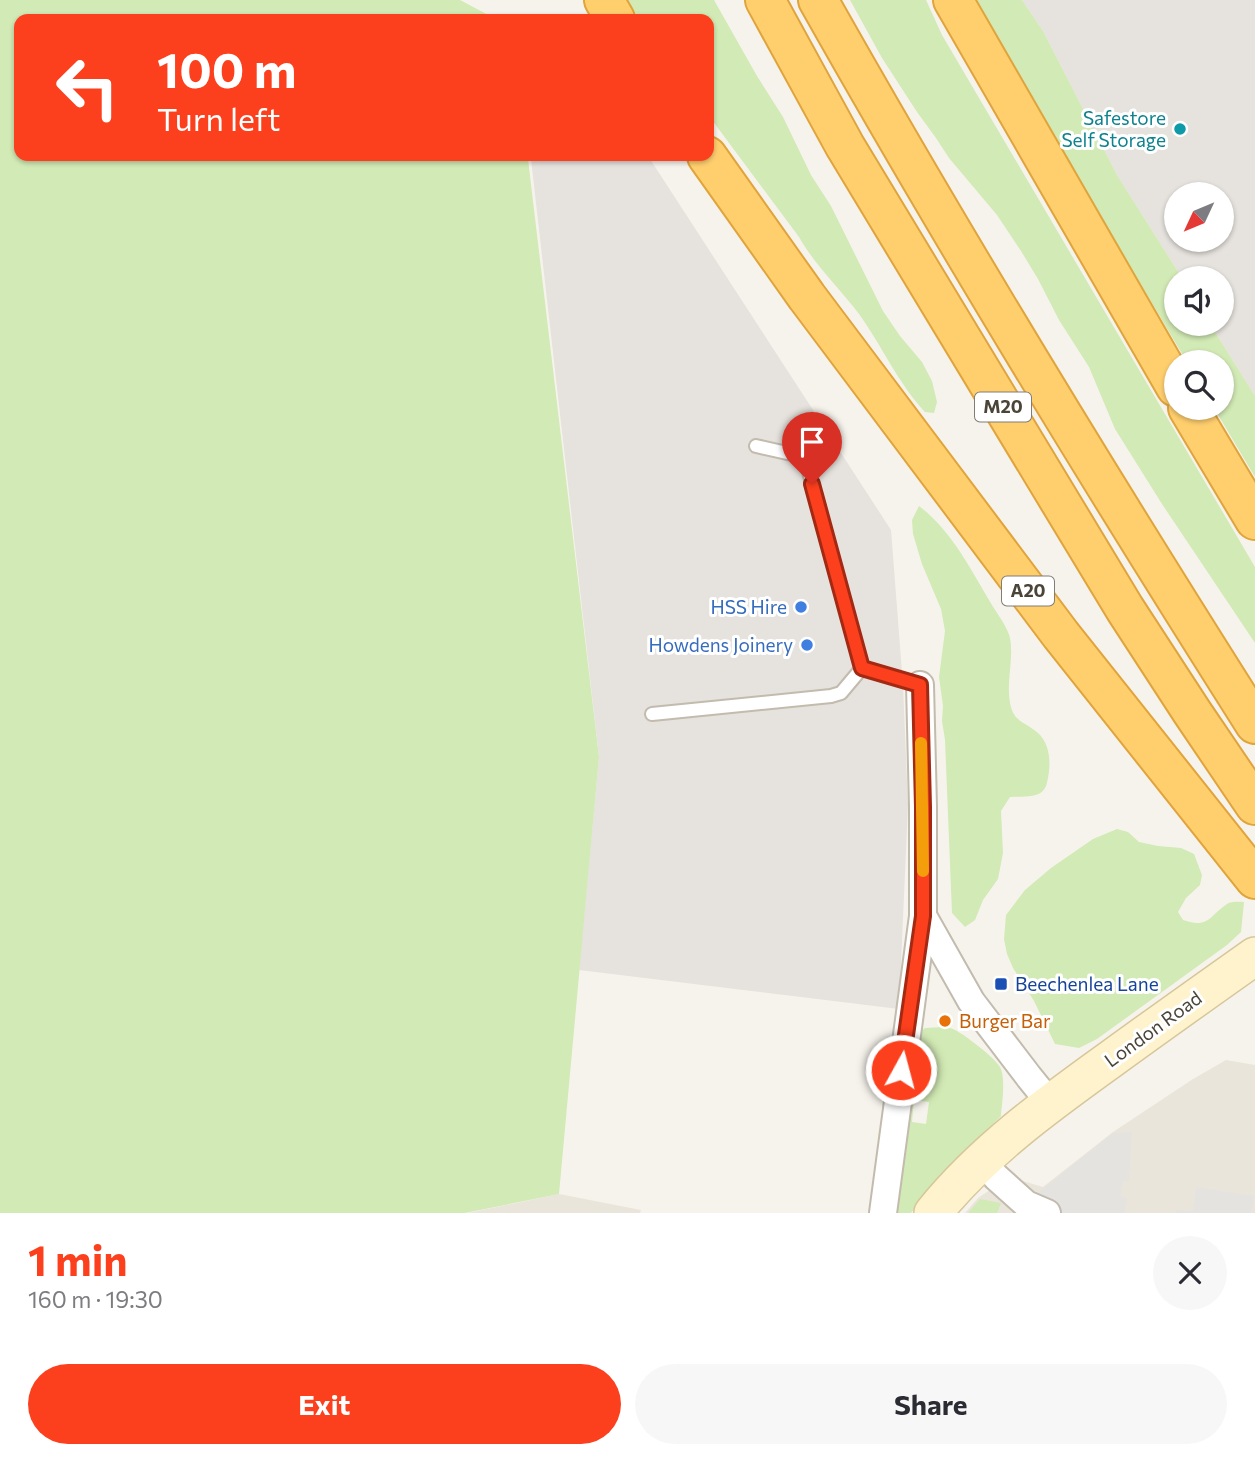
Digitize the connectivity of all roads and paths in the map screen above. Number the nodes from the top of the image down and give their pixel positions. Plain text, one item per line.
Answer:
1 (765, 0) edge
2 (818, 0) edge
3 (953, 0) edge
4 (712, 161) edge
5 (1164, 366) edge
6 (1195, 420) edge
7 (756, 446) dead end
8 (1255, 520) edge
9 (862, 668) junction
10 (920, 685) joint
11 (652, 714) dead end
12 (1255, 724) edge
13 (1255, 805) edge
14 (1255, 879) edge
15 (923, 916) junction
16 (1246, 962) edge
17 (1050, 1103) junction
18 (981, 1160) junction
19 (883, 1213) edge
20 (933, 1213) edge
21 (1046, 1213) edge

1 - 13 highway, M20
2 - 12 highway, M20
3 - 5 highway
4 - 14 highway, A20
6 - 8 highway
7 - 9 lane
9 - 10 lane
9 - 11 lane
10 - 15 street
15 - 17 street
15 - 19 street
16 - 17 main road, London Road
17 - 18 main road, London Road
18 - 20 main road, London Road
18 - 21 street

